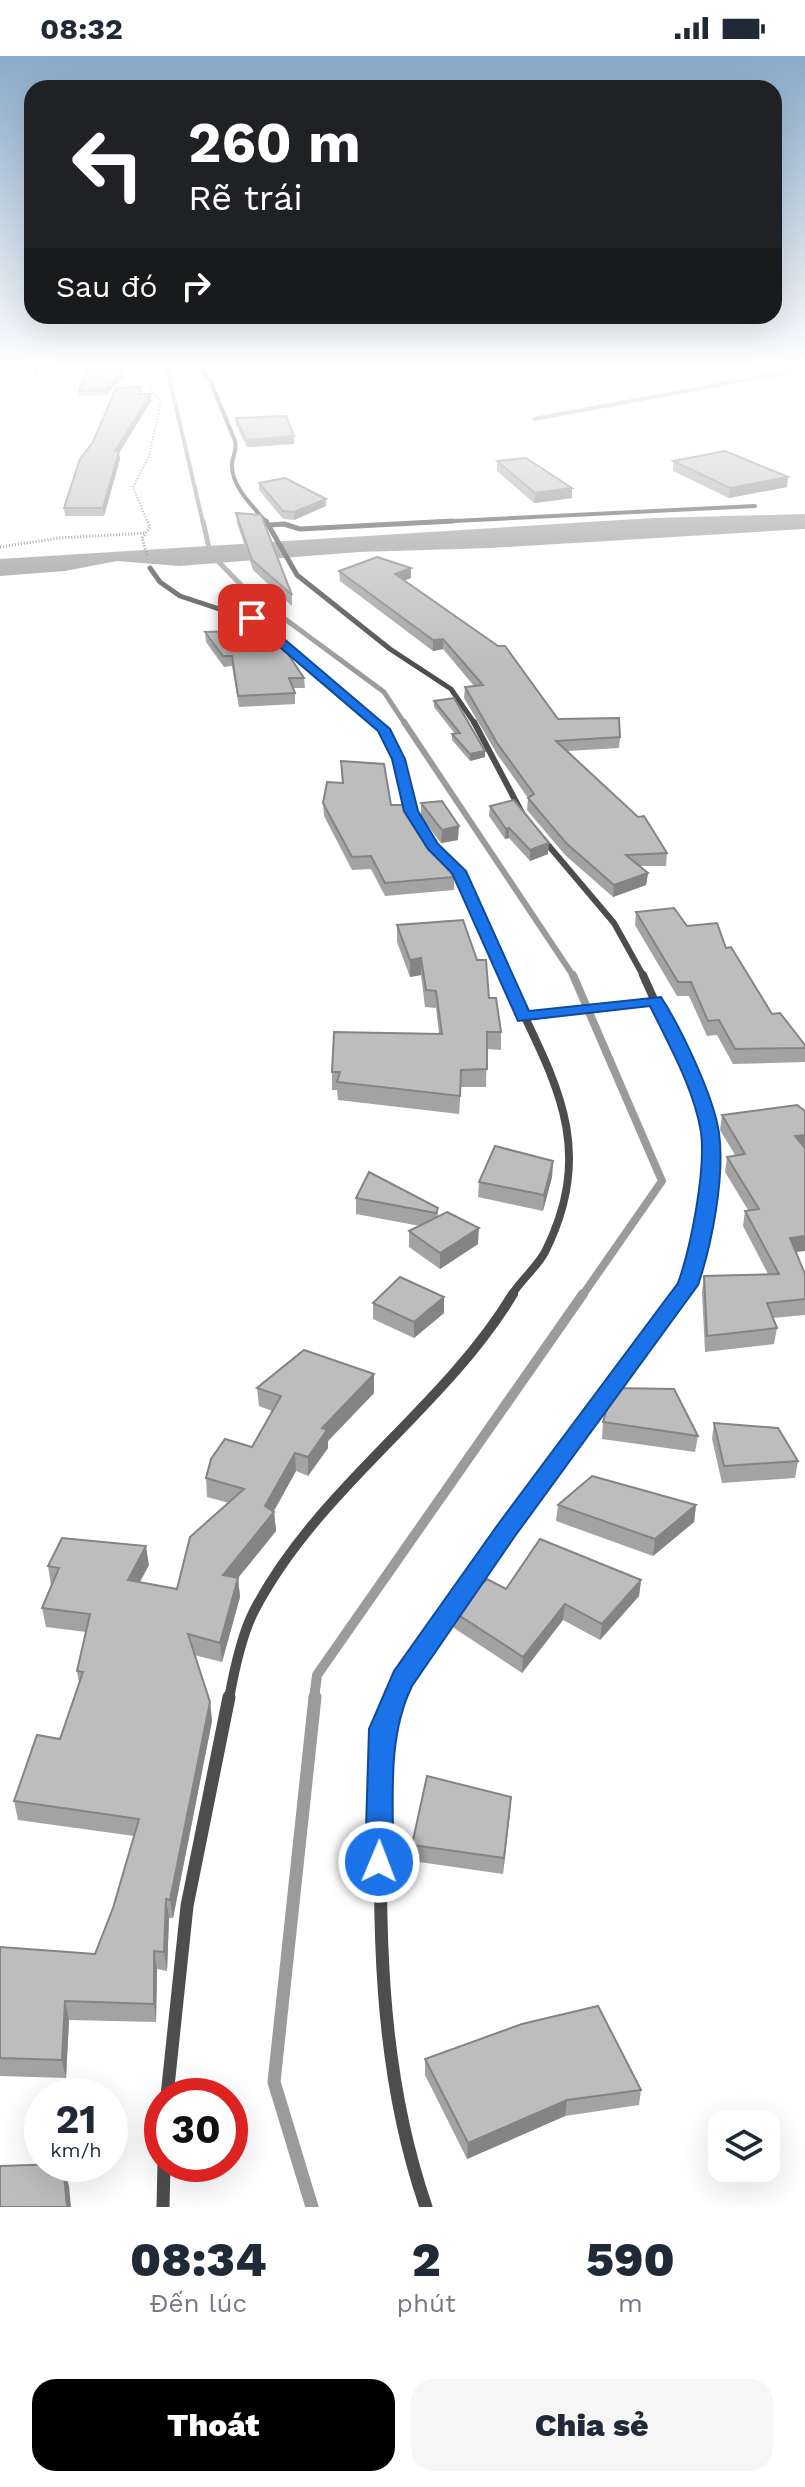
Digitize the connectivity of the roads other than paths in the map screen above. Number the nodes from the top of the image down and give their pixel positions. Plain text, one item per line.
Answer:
1 (233, 464) edge
2 (755, 506) dead end
3 (270, 525) junction
4 (150, 568) dead end
5 (528, 822) edge
6 (536, 830) edge
7 (655, 1001) junction
8 (524, 1017) junction
9 (169, 2078) edge
10 (164, 2182) edge
11 (163, 2207) edge
12 (426, 2207) edge

1 - 3 street
2 - 3 street
3 - 5 street
4 - 8 street
6 - 7 street
7 - 8 street
7 - 12 street
8 - 9 street
10 - 11 street

